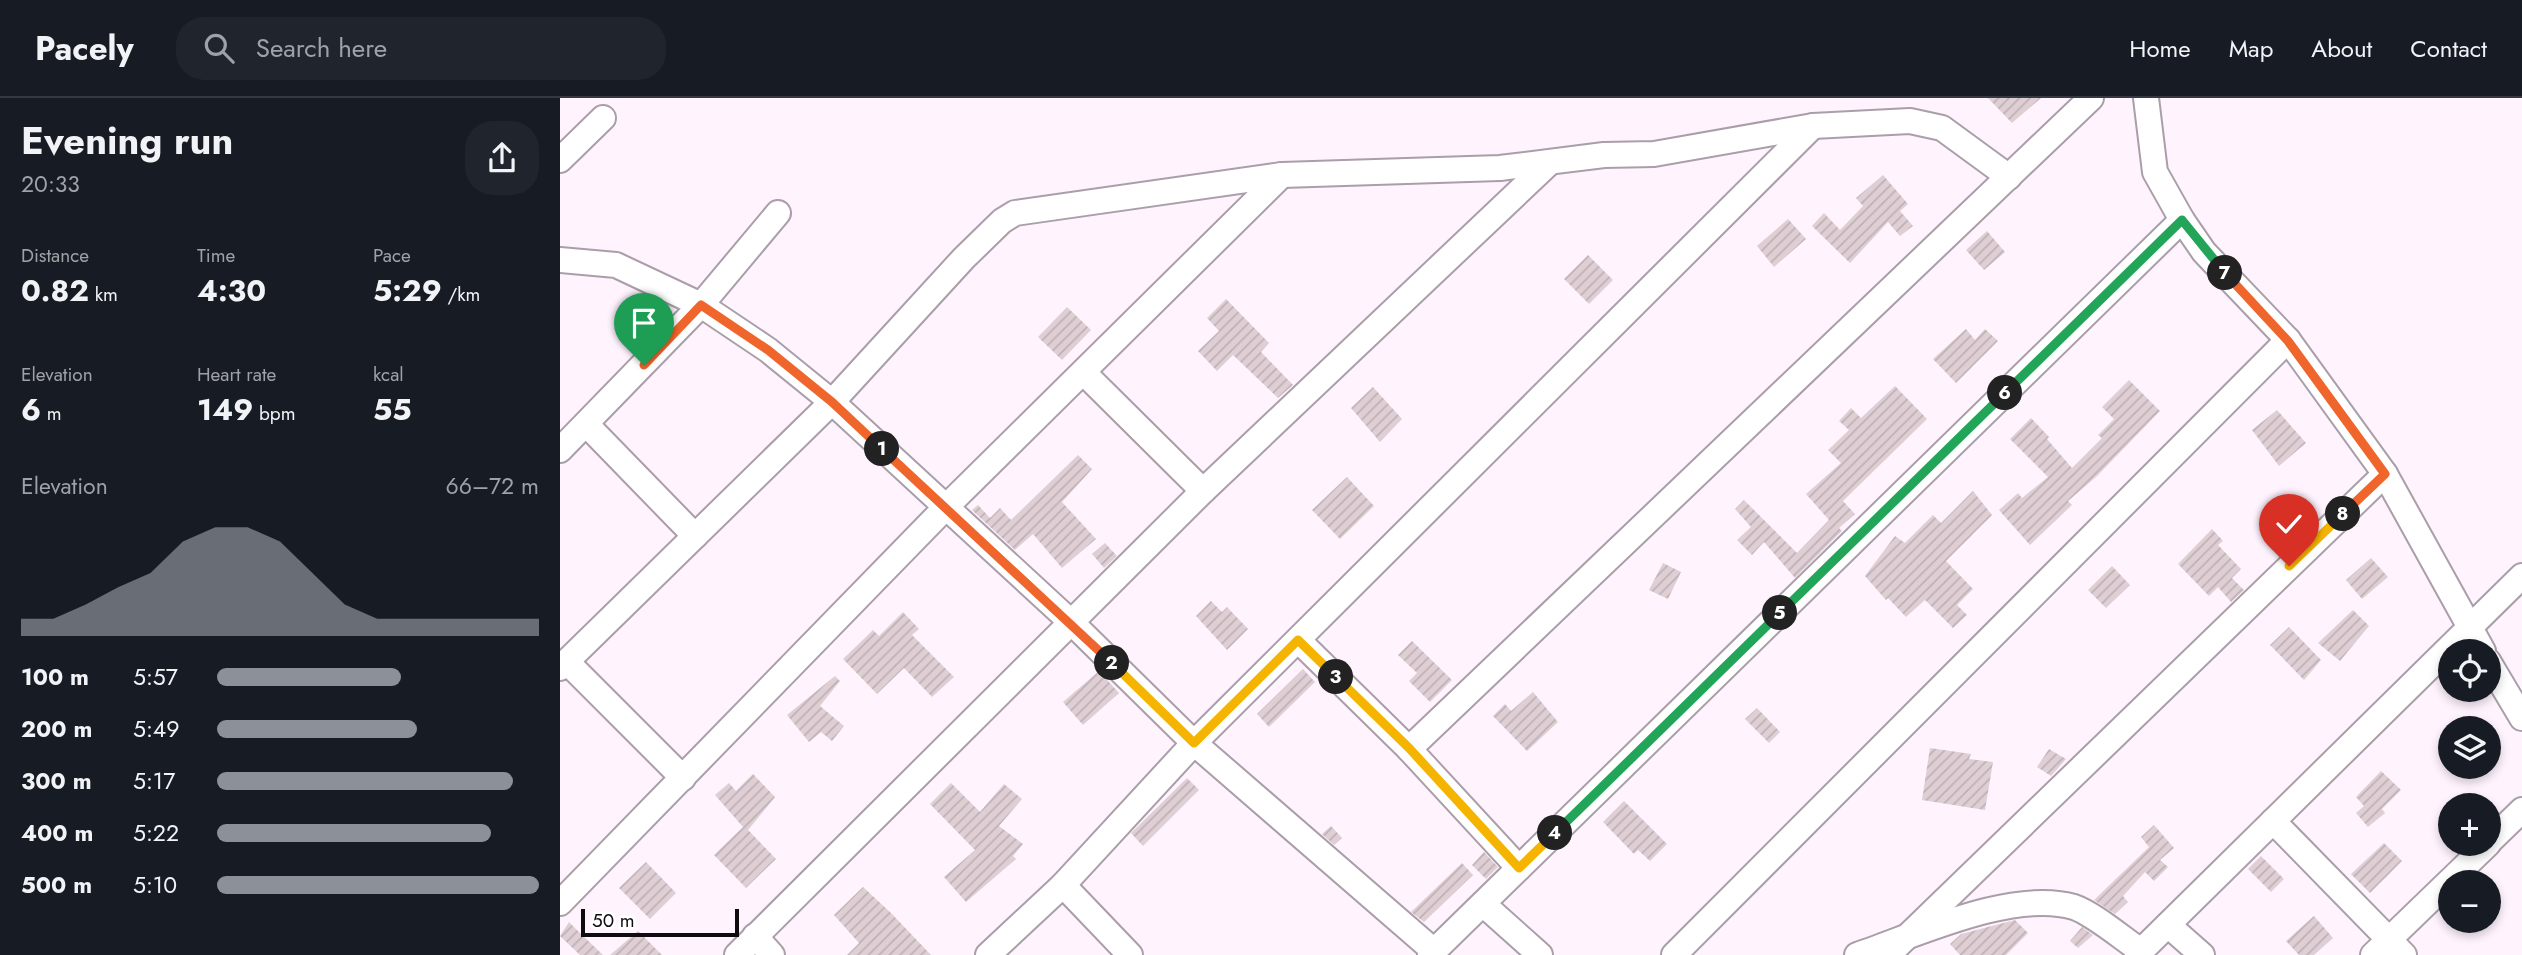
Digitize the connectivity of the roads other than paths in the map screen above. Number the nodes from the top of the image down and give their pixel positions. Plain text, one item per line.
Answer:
1 (2091, 98) edge
2 (2146, 98) edge
3 (603, 118) dead end
4 (1813, 126) junction
5 (560, 160) edge
6 (1548, 164) junction
7 (1282, 175) junction
8 (2009, 177) junction
9 (778, 213) dead end
10 (2182, 220) junction
11 (560, 260) edge
12 (701, 305) junction
13 (2288, 341) junction
14 (1084, 373) junction
15 (832, 402) junction
16 (587, 425) junction
17 (560, 450) edge
18 (2385, 474) junction
19 (1203, 491) junction
20 (945, 508) junction
21 (695, 536) junction
22 (2522, 576) edge
23 (1072, 623) junction
24 (2469, 628) junction
25 (2476, 639) edge
26 (1298, 640) junction
27 (563, 665) edge
28 (2501, 683) edge
29 (2522, 718) edge
30 (1194, 743) junction
31 (1409, 748) junction
32 (682, 778) junction
33 (2522, 810) edge
34 (2273, 821) junction
35 (2501, 830) edge
36 (2476, 856) edge
37 (1519, 868) junction
38 (1063, 885) junction
39 (560, 902) edge
40 (1483, 904) junction
41 (2168, 925) junction
42 (755, 936) junction
43 (1896, 947) edge
44 (2389, 950) edge
45 (1432, 953) edge
46 (2139, 953) edge
47 (737, 955) edge
48 (772, 955) edge
49 (988, 955) edge
50 (1130, 955) edge
51 (1540, 955) edge
52 (1674, 955) edge
53 (1857, 955) edge
54 (2202, 955) edge

1 - 8 street
2 - 10 street
3 - 5 street
4 - 6 street
4 - 8 street
4 - 26 street
6 - 7 street
6 - 19 street
7 - 14 street
7 - 15 street
8 - 31 street
9 - 12 street
10 - 13 street
10 - 37 street
11 - 12 street
12 - 15 street
12 - 16 street
13 - 18 street
13 - 52 street
14 - 19 street
14 - 20 street
15 - 20 street
15 - 21 street
16 - 17 street
16 - 21 street
18 - 24 street
18 - 43 street
19 - 23 street
20 - 23 street
20 - 32 street
21 - 27 street
22 - 24 street
23 - 30 street
23 - 42 street
24 - 25 street
24 - 34 street
26 - 30 street
26 - 31 street
27 - 32 street
28 - 29 street
30 - 38 street
30 - 45 street
31 - 37 street
32 - 39 street
33 - 35 street
34 - 41 street
34 - 44 street
36 - 44 street
37 - 40 street
38 - 49 street
38 - 50 street
40 - 45 street
40 - 51 street
41 - 46 street
41 - 54 street
42 - 47 street
42 - 48 street
43 - 46 street
43 - 53 street

